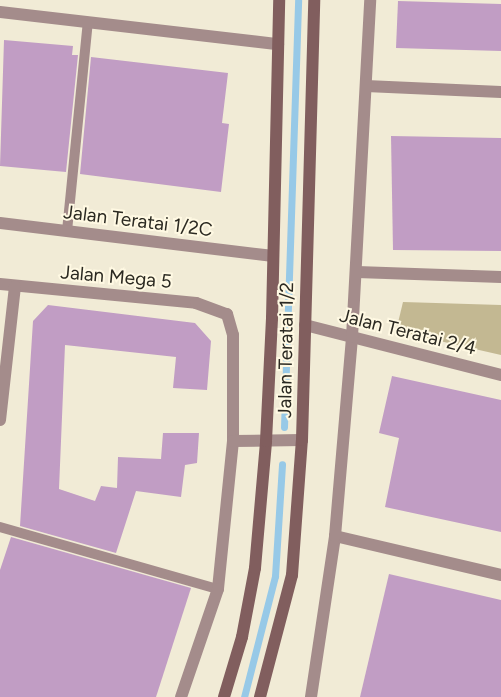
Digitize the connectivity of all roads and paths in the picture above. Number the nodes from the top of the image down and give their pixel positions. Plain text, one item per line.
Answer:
1 (279, 0) edge
2 (314, 0) edge
3 (370, 0) edge
4 (0, 12) edge
5 (88, 22) junction
6 (278, 44) junction
7 (366, 86) junction
8 (501, 92) edge
9 (0, 223) edge
10 (67, 231) junction
11 (271, 256) junction
12 (357, 272) junction
13 (501, 277) edge
14 (0, 284) edge
15 (15, 286) junction
16 (305, 325) junction
17 (352, 337) junction
18 (501, 375) edge
19 (0, 420) edge
20 (266, 440) junction
21 (302, 440) junction
22 (233, 441) junction
23 (0, 527) edge
24 (335, 536) junction
25 (501, 575) edge
26 (218, 589) junction
27 (181, 697) edge
28 (224, 697) edge
29 (260, 697) edge
30 (311, 697) edge

1 - 6 main road, Jalan Teratai 1/2
2 - 16 main road, Jalan Teratai 1/2
3 - 7 street
4 - 5 street
5 - 6 street
5 - 10 lane
6 - 11 main road, Jalan Teratai 1/2
7 - 8 street
7 - 12 street
9 - 10 street, Jalan Teratai 1/2C
10 - 11 street, Jalan Teratai 1/2C
11 - 20 main road, Jalan Teratai 1/2
12 - 13 street
12 - 17 street
14 - 15 street, Jalan Mega 5
15 - 19 street
15 - 22 street, Jalan Mega 5
16 - 17 street, Jalan Teratai 2/4
16 - 21 main road, Jalan Teratai 1/2
17 - 18 street, Jalan Teratai 2/4
17 - 24 street
20 - 21 street
20 - 22 street
20 - 28 main road, Jalan Teratai 1/2
21 - 29 main road, Jalan Teratai 1/2
22 - 26 street
23 - 26 lane
24 - 25 street
24 - 30 street
26 - 27 street

